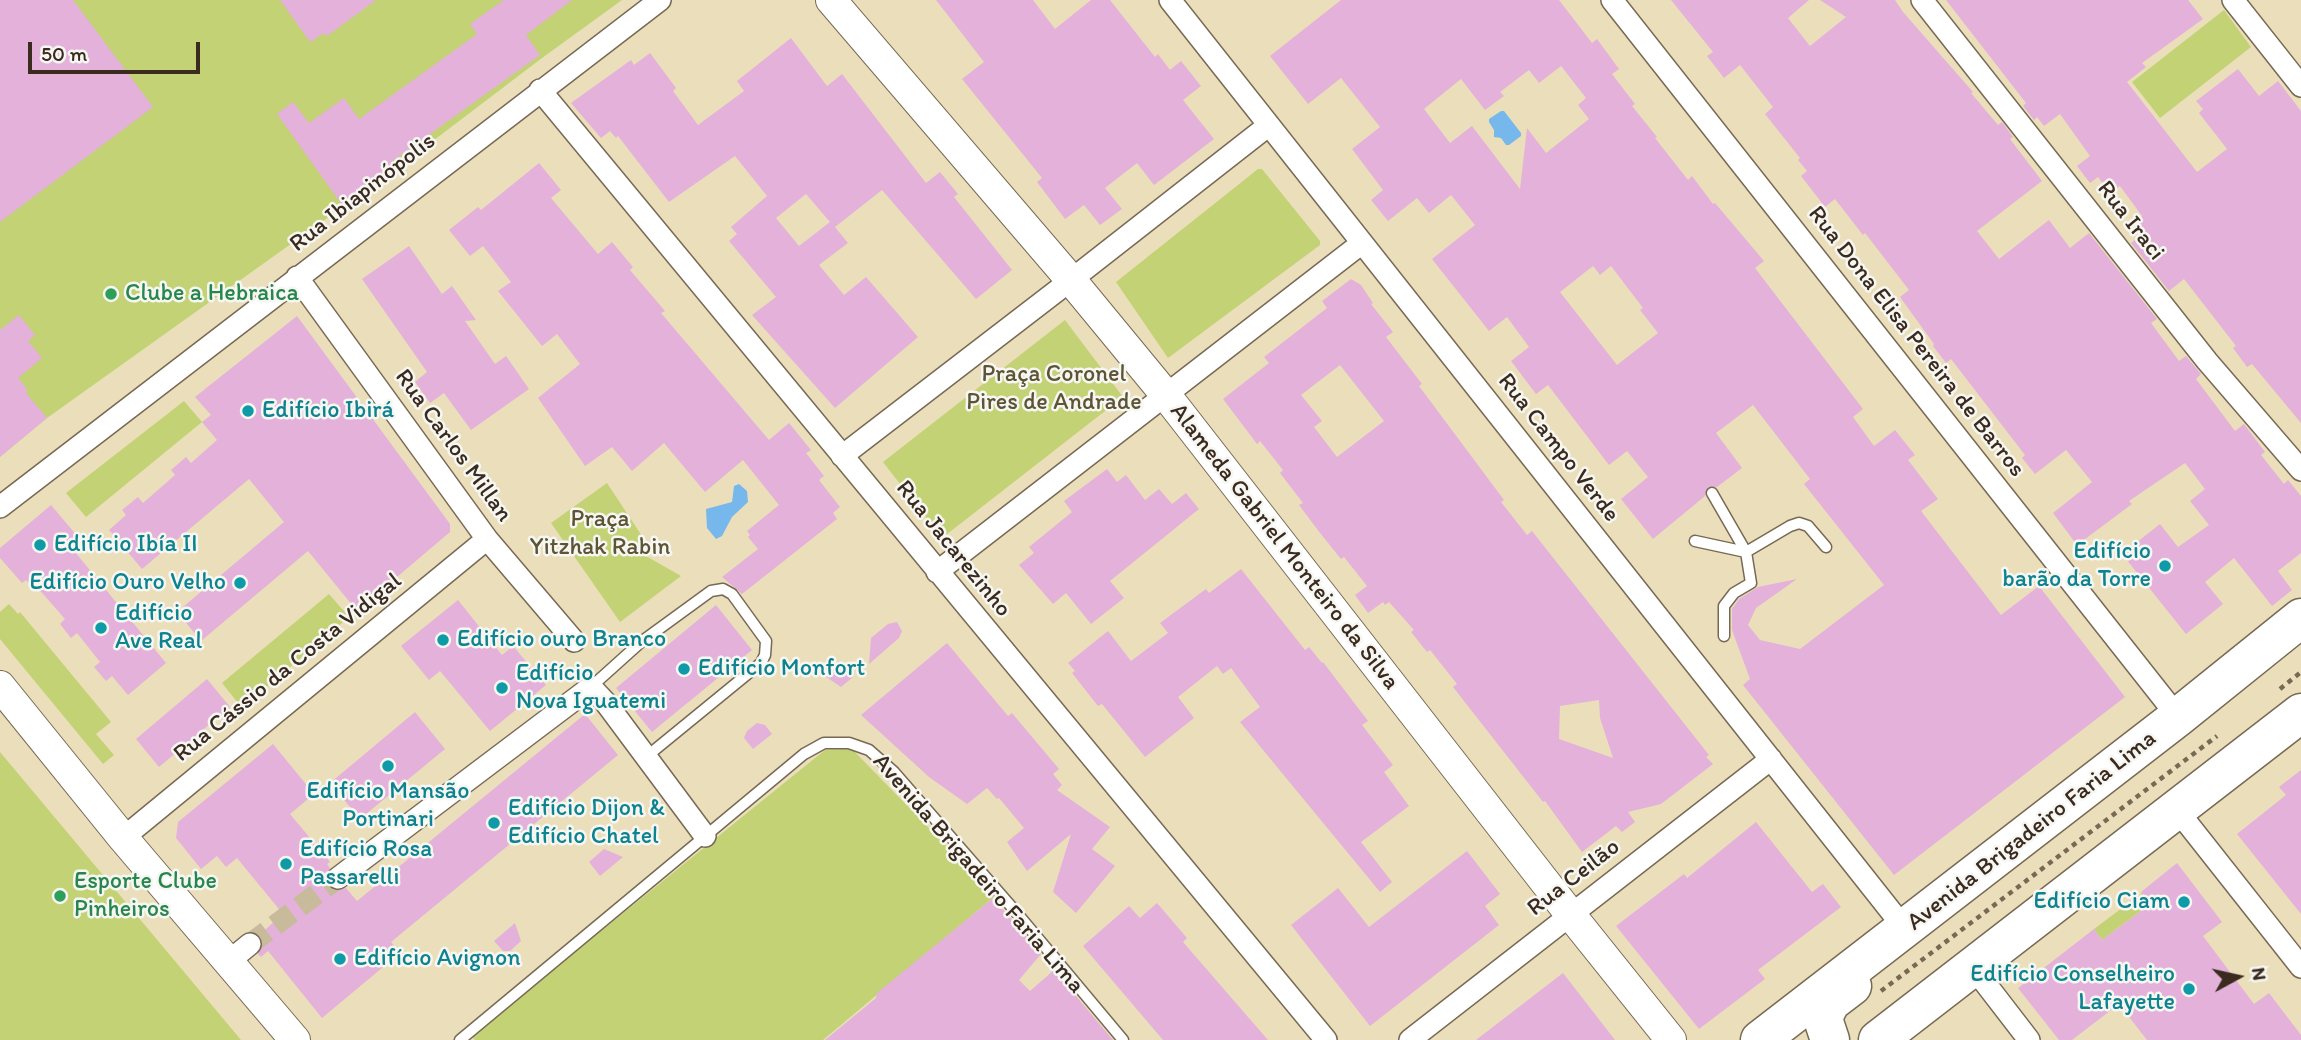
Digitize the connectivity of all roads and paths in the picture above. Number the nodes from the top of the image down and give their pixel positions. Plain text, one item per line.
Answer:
1 (660, 0) edge
2 (831, 0) edge
3 (1170, 0) edge
4 (1612, 0) edge
5 (1922, 0) edge
6 (2233, 0) edge
7 (2301, 86) edge
8 (540, 90) junction
9 (1269, 125) junction
10 (1362, 243) junction
11 (297, 277) junction
12 (1072, 280) junction
13 (1165, 394) junction
14 (842, 456) junction
15 (2301, 470) edge
16 (1712, 494) dead end
17 (0, 507) edge
18 (487, 539) junction
19 (1695, 541) dead end
20 (1826, 547) dead end
21 (1746, 552) junction
22 (937, 572) junction
23 (2301, 618) edge
24 (1724, 636) dead end
25 (574, 641) dead end
26 (2301, 671) edge
27 (0, 687) edge
28 (591, 687) junction
29 (2288, 703) edge
30 (2178, 717) junction
31 (2219, 735) dead end
32 (646, 757) junction
33 (1771, 759) junction
34 (2177, 810) junction
35 (705, 836) junction
36 (122, 838) junction
37 (338, 878) tunnel mouth
38 (1570, 914) junction
39 (1905, 929) junction
40 (1862, 962) junction
41 (1972, 966) junction
42 (2301, 967) edge
43 (1871, 999) dead end
44 (295, 1040) edge
45 (460, 1040) edge
46 (1123, 1040) edge
47 (1326, 1040) edge
48 (1410, 1040) edge
49 (1671, 1040) edge
50 (1760, 1040) edge
51 (1830, 1040) edge
52 (1878, 1040) edge
53 (2029, 1040) edge

1 - 8 street, Rua Ibiapinópolis
2 - 12 street, Alameda Gabriel Monteiro da Silva
3 - 9 street, Rua Campo Verde
4 - 30 street, Rua Dona Elisa Pereira de Barros
5 - 15 street, Rua Iraci
6 - 7 street
8 - 11 street, Rua Ibiapinópolis
8 - 14 street, Rua Jacarezinho
9 - 10 street, Rua Campo Verde
9 - 12 street
10 - 13 street
10 - 33 street, Rua Campo Verde
11 - 17 street, Rua Ibiapinópolis
11 - 18 street, Rua Carlos Millan
12 - 13 street, Alameda Gabriel Monteiro da Silva
12 - 14 street
13 - 22 street
13 - 38 street, Alameda Gabriel Monteiro da Silva
14 - 22 street, Rua Jacarezinho
16 - 21 lane
18 - 25 street, Rua Carlos Millan
18 - 36 street, Rua Cássio da Costa Vidigal
19 - 21 lane
20 - 21 lane
21 - 24 lane
22 - 47 street, Rua Jacarezinho
23 - 30 highway, Avenida Brigadeiro Faria Lima
26 - 29 path
27 - 36 street
28 - 32 street
28 - 32 lane
28 - 37 street
29 - 34 highway
30 - 39 highway, Avenida Brigadeiro Faria Lima
31 - 43 path
32 - 35 street
33 - 38 street, Rua Ceilão
33 - 39 street, Rua Campo Verde
34 - 41 highway
34 - 42 street
35 - 45 lane, Avenida Brigadeiro Faria Lima
35 - 46 lane, Avenida Brigadeiro Faria Lima
36 - 44 street
38 - 48 street, Rua Ceilão
38 - 49 street, Alameda Gabriel Monteiro da Silva
39 - 40 highway, Avenida Brigadeiro Faria Lima
40 - 50 highway, Avenida Brigadeiro Faria Lima
40 - 51 highway
41 - 52 highway
41 - 53 street

